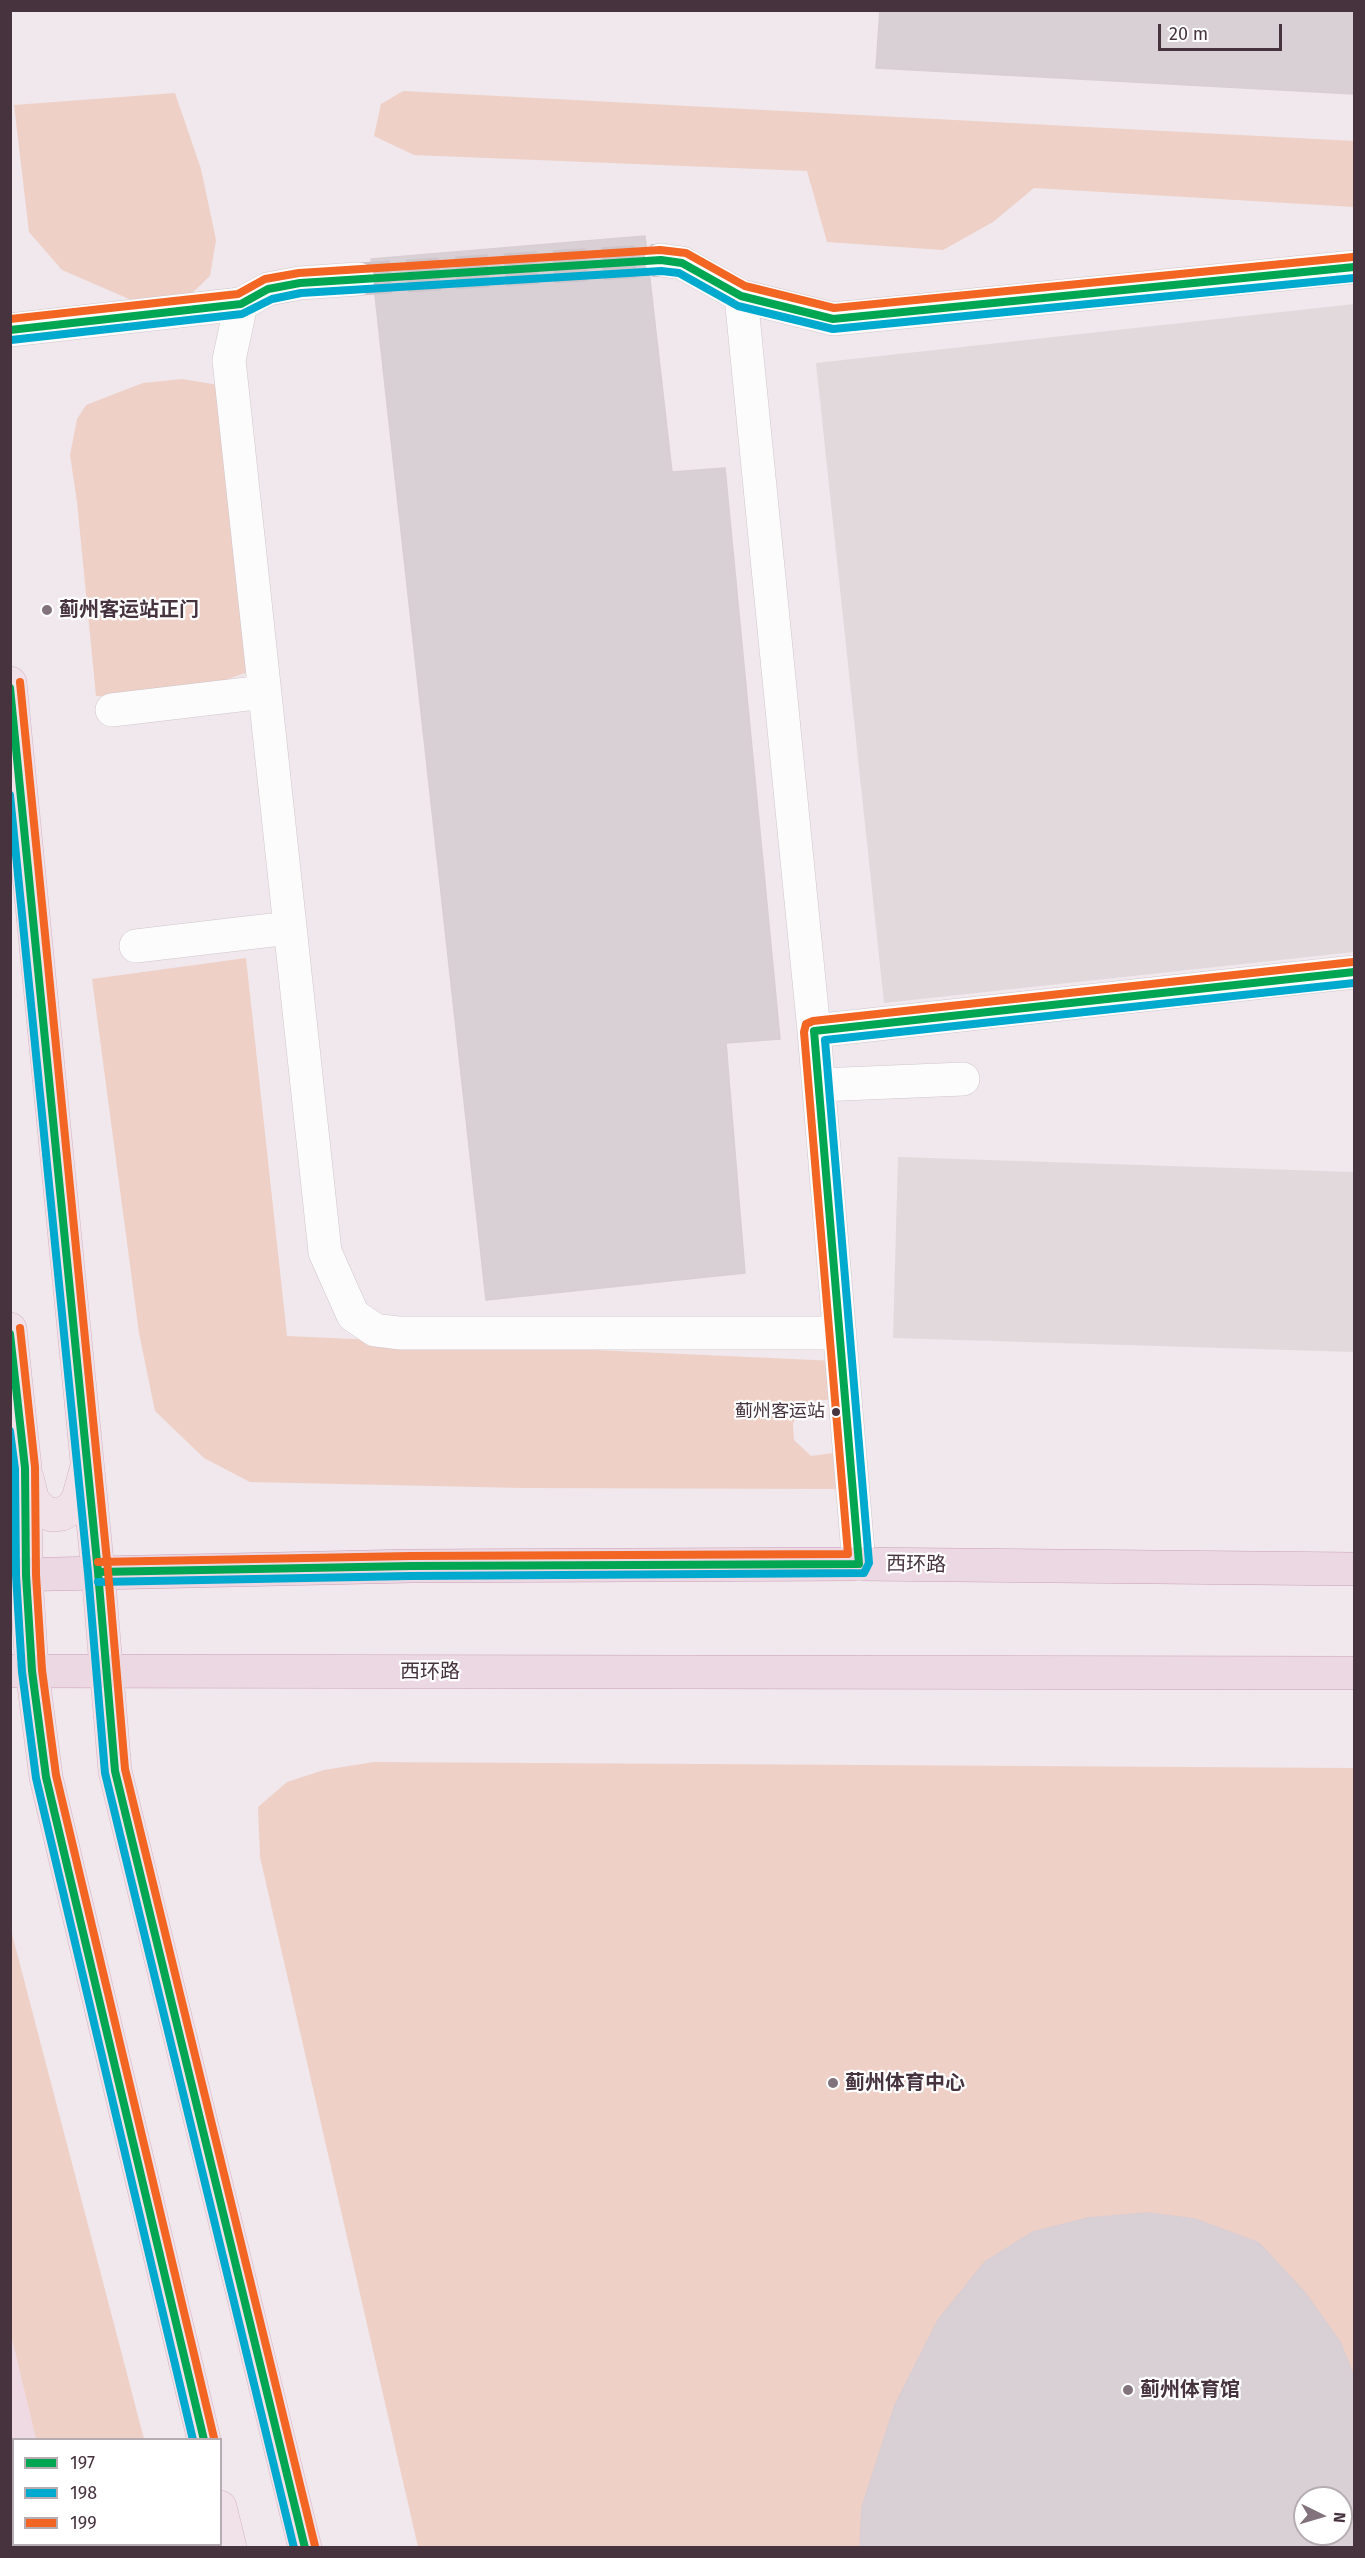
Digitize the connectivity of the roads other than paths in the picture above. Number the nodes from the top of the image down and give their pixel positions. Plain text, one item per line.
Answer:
1 (661, 260) tunnel mouth
2 (1354, 267) edge
3 (358, 279) tunnel mouth
4 (741, 296) junction
5 (241, 304) junction
6 (10, 330) edge
7 (10, 683) edge
8 (264, 692) junction
9 (112, 710) dead end
10 (289, 928) junction
11 (136, 946) dead end
12 (1354, 972) edge
13 (814, 1031) junction
14 (963, 1079) dead end
15 (819, 1086) junction
16 (10, 1329) edge
17 (840, 1333) junction
18 (87, 1462) junction
19 (24, 1468) junction
20 (859, 1564) junction
21 (1354, 1569) edge
22 (98, 1572) junction
23 (18, 1575) edge
24 (21, 1671) edge
25 (105, 1671) junction
26 (1354, 1673) edge
27 (204, 2438) edge
28 (222, 2515) edge
29 (230, 2547) edge
30 (305, 2547) edge

1 - 4 lane
2 - 4 lane
3 - 5 lane
4 - 13 lane
5 - 6 lane
5 - 8 lane
7 - 18 main road
8 - 9 lane
8 - 10 lane
10 - 11 lane
10 - 17 lane
12 - 13 lane
13 - 15 lane
14 - 15 lane
15 - 17 lane
16 - 19 main road
17 - 20 lane
18 - 19 main road
18 - 22 main road
19 - 23 main road
20 - 21 highway, 西环路
20 - 22 highway, 西环路
22 - 23 highway, 西环路
22 - 25 main road
23 - 24 main road
24 - 25 highway, 西环路
24 - 27 main road
25 - 26 highway, 西环路
25 - 30 main road
28 - 29 main road

